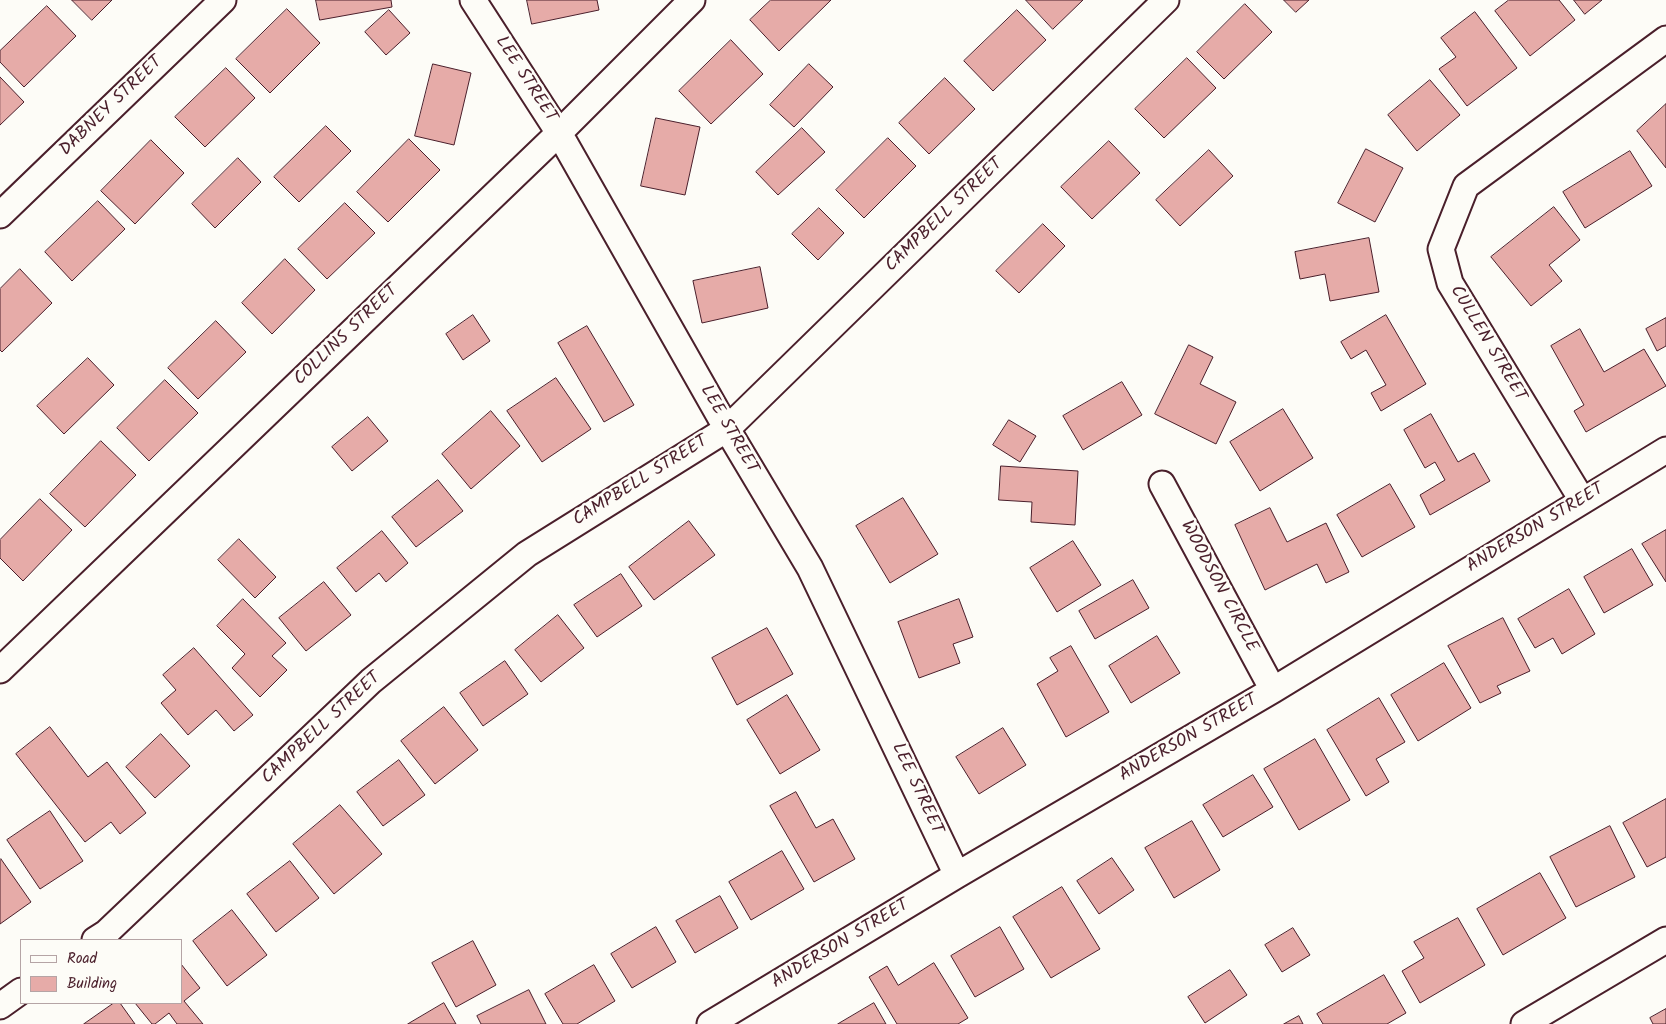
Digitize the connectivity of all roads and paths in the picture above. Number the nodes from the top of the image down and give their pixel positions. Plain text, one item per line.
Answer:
1 (223, 0) edge
2 (473, 0) edge
3 (692, 0) edge
4 (1166, 0) edge
5 (1666, 39) edge
6 (559, 132) junction
7 (0, 215) edge
8 (727, 429) junction
9 (1666, 450) edge
10 (1162, 484) dead end
11 (1582, 500) junction
12 (0, 670) edge
13 (1273, 690) junction
14 (957, 875) junction
15 (96, 939) edge
16 (1666, 940) edge
17 (20, 992) edge
18 (0, 1006) edge
19 (710, 1024) edge
20 (1524, 1024) edge

1 - 7 street, DABNEY STREET
2 - 6 street, LEE STREET
3 - 6 street, COLLINS STREET
4 - 8 street, CAMPBELL STREET
5 - 11 street, CULLEN STREET
6 - 8 street, LEE STREET
6 - 12 street, COLLINS STREET
8 - 14 street, LEE STREET
8 - 15 street, CAMPBELL STREET
9 - 11 street, ANDERSON STREET
10 - 13 street, WOODSON CIRCLE
11 - 13 street, ANDERSON STREET
13 - 14 street, ANDERSON STREET
14 - 19 street, ANDERSON STREET
16 - 20 street
17 - 18 street

